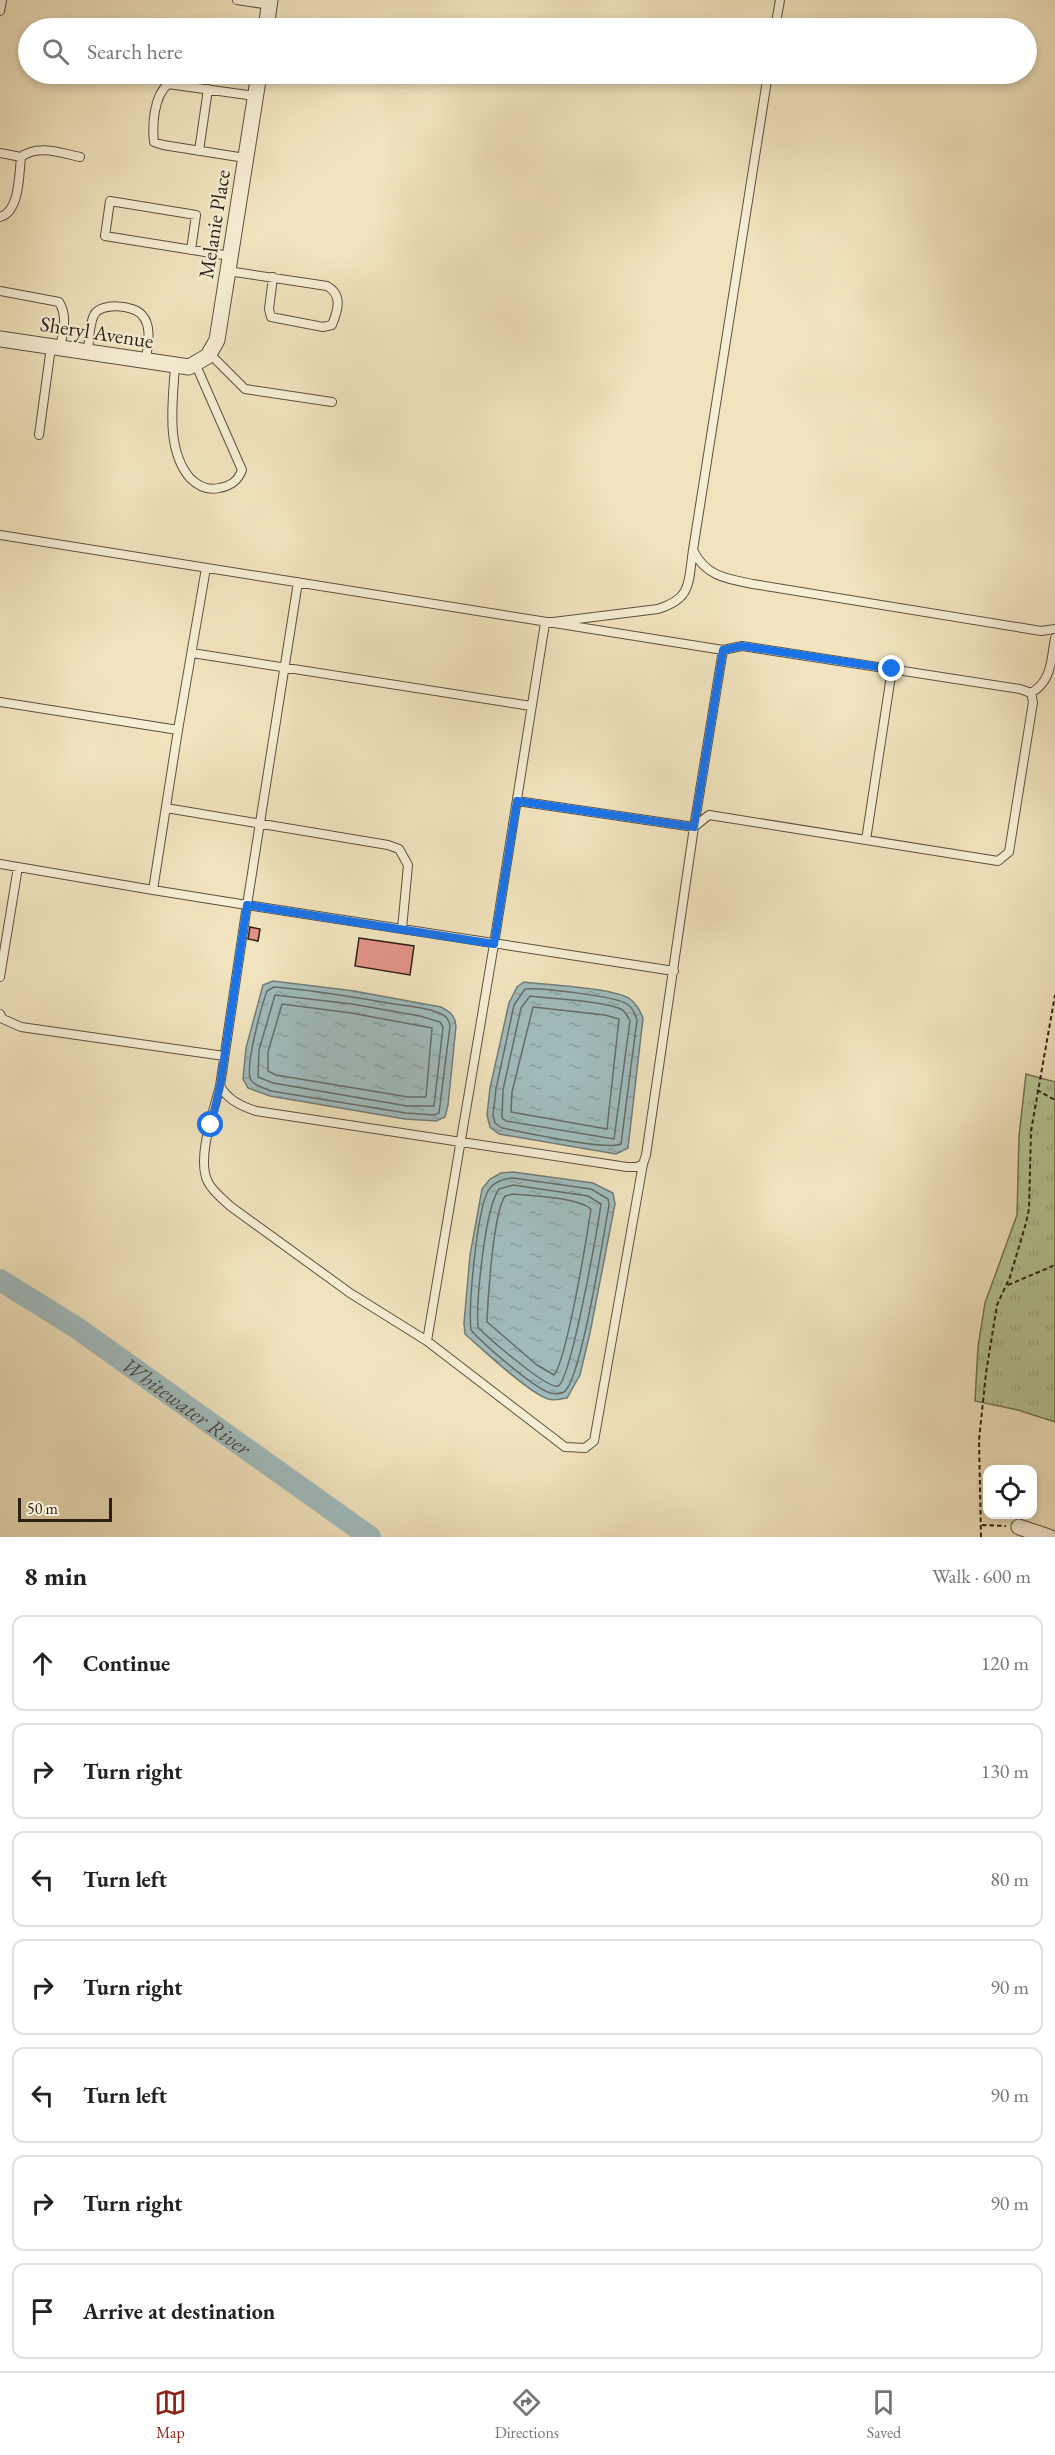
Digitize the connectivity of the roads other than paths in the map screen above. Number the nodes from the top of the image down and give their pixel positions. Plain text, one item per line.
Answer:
1 (2, 0) edge
2 (237, 0) edge
3 (780, 0) edge
4 (270, 2) edge
5 (0, 11) edge
6 (268, 18) edge
7 (777, 18) edge
8 (257, 84) edge
9 (766, 84) edge
10 (208, 89) junction
11 (255, 96) junction
12 (199, 151) junction
13 (0, 153) edge
14 (21, 157) junction
15 (80, 157) dead end
16 (245, 158) junction
17 (0, 217) edge
18 (191, 249) junction
19 (229, 263) junction
20 (273, 278) junction
21 (0, 291) edge
22 (0, 339) edge
23 (56, 347) junction
24 (88, 352) junction
25 (209, 353) junction
26 (146, 361) junction
27 (186, 365) junction
28 (332, 402) dead end
29 (39, 435) dead end
30 (0, 535) edge
31 (693, 550) junction
32 (206, 568) junction
33 (298, 582) junction
34 (545, 623) junction
35 (1055, 629) edge
36 (1055, 638) edge
37 (723, 650) junction
38 (192, 653) junction
39 (286, 667) junction
40 (892, 669) junction
41 (1031, 693) junction
42 (0, 702) edge
43 (531, 706) junction
44 (178, 730) junction
45 (517, 801) junction
46 (166, 808) junction
47 (260, 823) junction
48 (694, 827) junction
49 (866, 840) junction
50 (0, 864) edge
51 (18, 867) junction
52 (153, 890) junction
53 (247, 905) junction
54 (402, 929) junction
55 (494, 944) junction
56 (674, 971) junction
57 (0, 977) edge
58 (0, 1014) edge
59 (224, 1056) junction
60 (220, 1086) junction
61 (460, 1142) junction
62 (643, 1164) junction
63 (427, 1341) junction
64 (1019, 1527) road end
65 (1049, 1537) edge

1 - 5 lane
2 - 4 lane
3 - 7 lane
4 - 6 street
8 - 11 street, Melanie Place
9 - 31 lane
10 - 11 lane
10 - 12 lane
10 - 12 lane
11 - 16 street, Melanie Place
12 - 16 lane
13 - 14 lane
14 - 15 lane
14 - 17 lane
16 - 19 street, Melanie Place
18 - 18 lane
18 - 19 lane
19 - 20 lane
19 - 25 street, Melanie Place
20 - 20 lane
21 - 23 lane
22 - 23 street, Sheryl Avenue
23 - 24 street, Sheryl Avenue
23 - 29 lane
24 - 26 street, Sheryl Avenue
24 - 26 lane
25 - 27 street
25 - 28 lane
26 - 27 street, Sheryl Avenue
27 - 27 lane
30 - 32 lane
31 - 34 lane
31 - 35 lane
32 - 33 lane
32 - 38 lane
33 - 34 lane
33 - 39 lane
34 - 37 lane
34 - 43 lane
36 - 41 lane
37 - 40 lane
37 - 48 lane
38 - 39 lane
38 - 44 lane
39 - 43 lane
39 - 47 lane
40 - 41 lane
40 - 49 lane
41 - 49 lane
42 - 44 lane
43 - 45 lane
44 - 46 lane
45 - 48 lane
45 - 55 lane
46 - 47 lane
46 - 52 lane
47 - 53 lane
47 - 54 lane
48 - 49 lane
48 - 56 lane
50 - 51 lane
51 - 52 lane
51 - 57 lane
52 - 53 lane
53 - 54 lane
53 - 59 lane
54 - 55 lane
55 - 56 lane
55 - 61 lane
56 - 62 lane
58 - 59 lane
59 - 60 lane
60 - 61 lane
60 - 63 lane
61 - 62 lane
61 - 63 lane
62 - 63 lane
64 - 65 street

